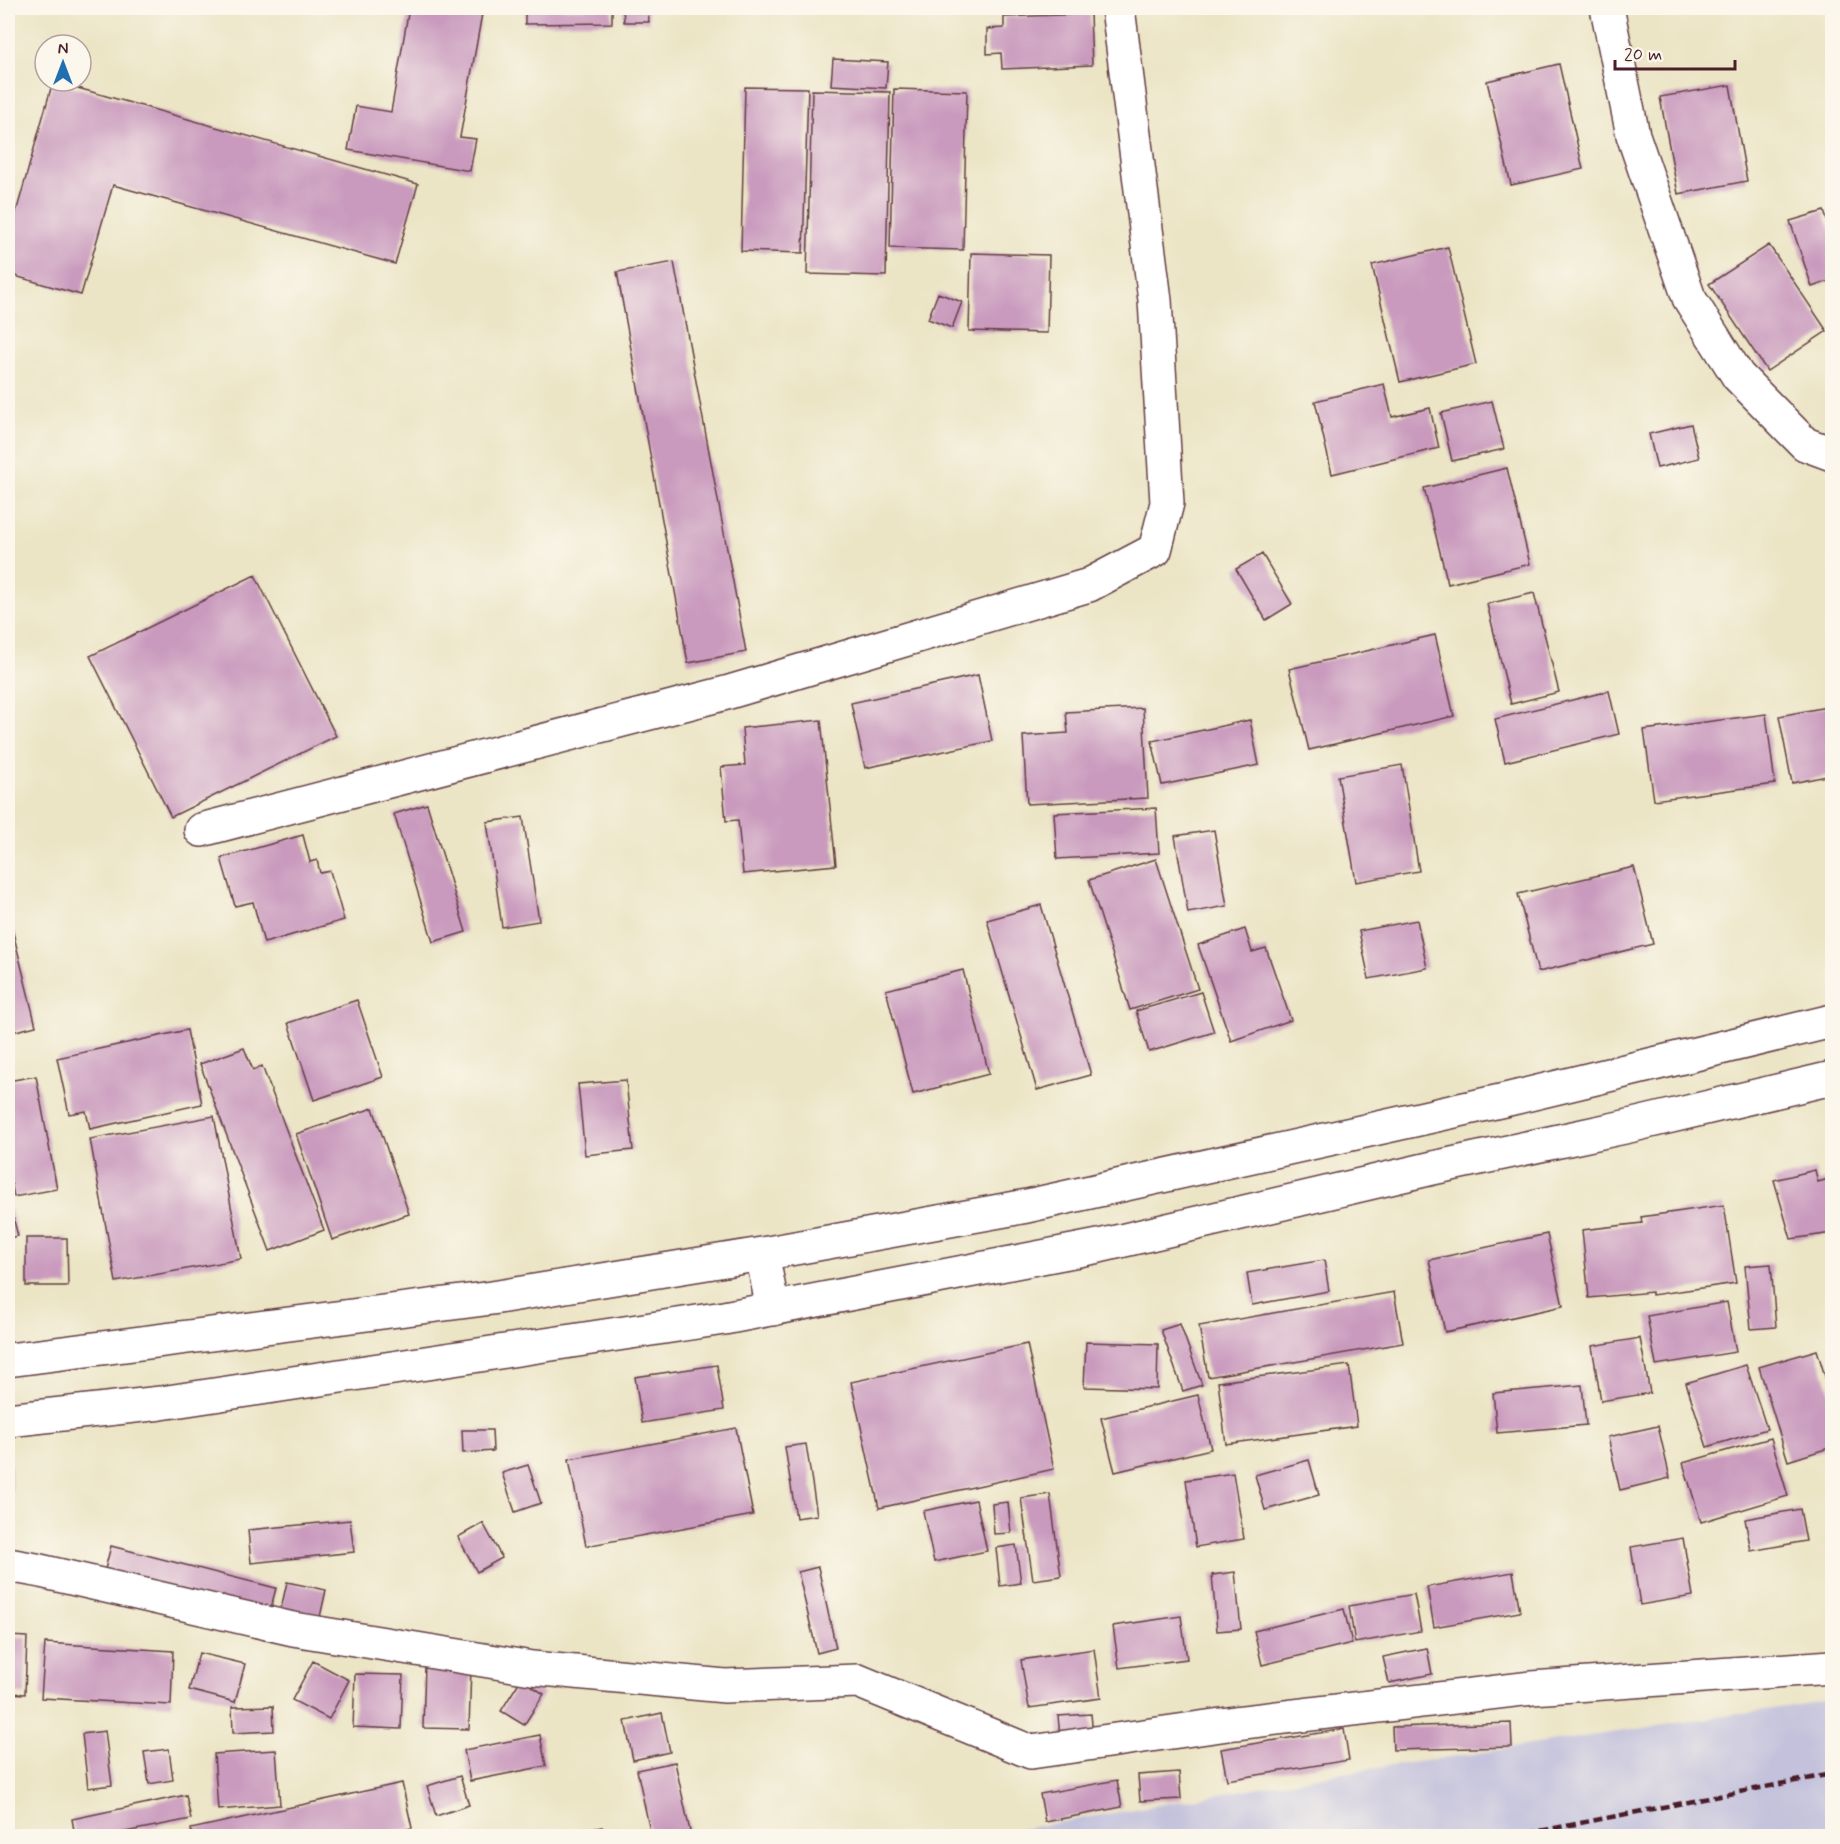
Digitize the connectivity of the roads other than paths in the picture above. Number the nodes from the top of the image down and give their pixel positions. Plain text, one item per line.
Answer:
1 (1118, 8) edge
2 (1607, 8) edge
3 (1833, 454) edge
4 (201, 830) dead end
5 (1833, 1021) edge
6 (1833, 1078) edge
7 (762, 1254) junction
8 (773, 1309) junction
9 (8, 1360) edge
10 (8, 1420) edge
11 (8, 1565) edge
12 (1833, 1667) edge

1 - 4 street
2 - 3 street
5 - 7 street
6 - 8 street
7 - 8 street
7 - 9 street
8 - 10 street
11 - 12 street

